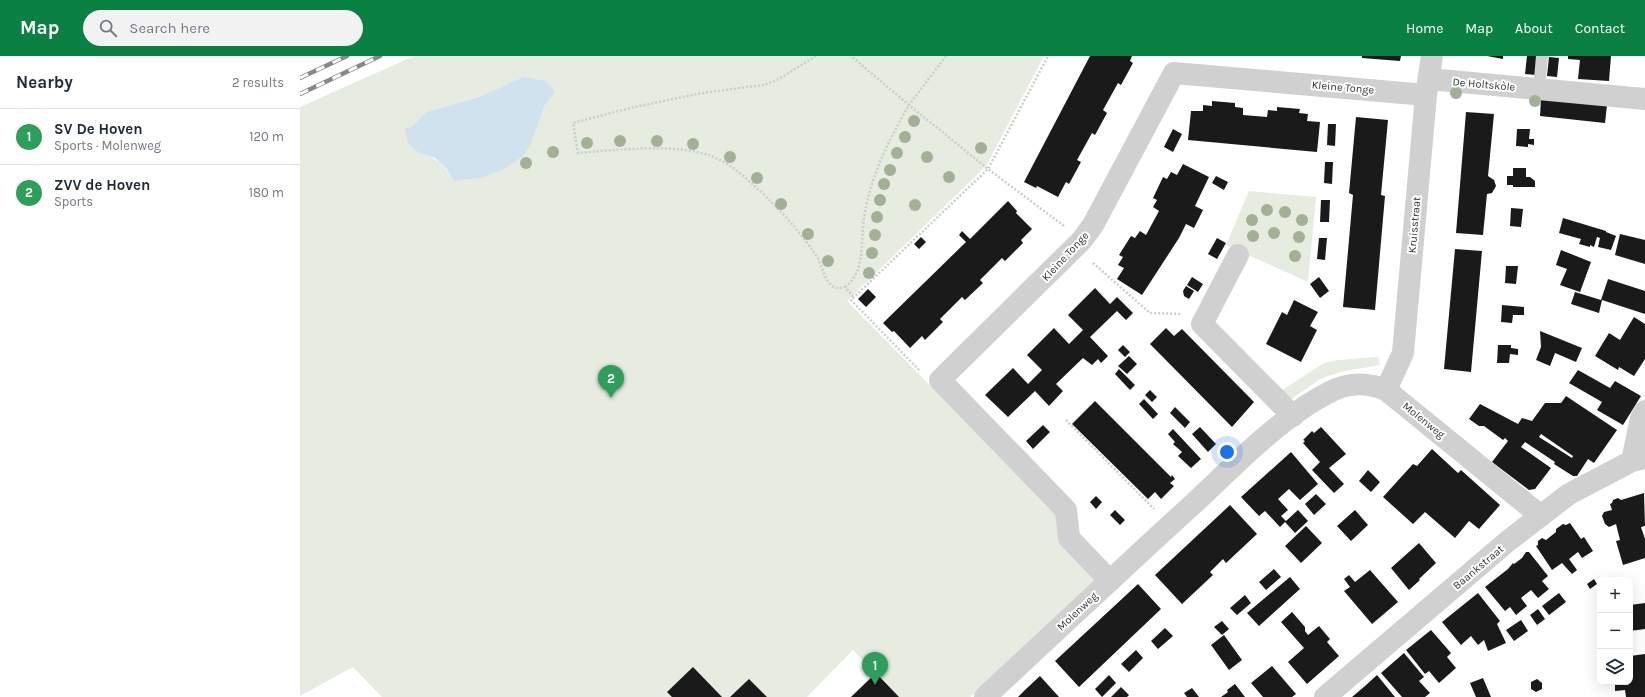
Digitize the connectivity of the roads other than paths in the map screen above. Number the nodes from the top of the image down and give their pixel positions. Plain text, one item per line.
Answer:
1 (1432, 56) edge
2 (1542, 56) edge
3 (1428, 87) junction
4 (1539, 90) junction
5 (1645, 99) edge
6 (1238, 255) dead end
7 (1386, 390) junction
8 (1645, 411) edge
9 (1293, 416) junction
10 (1638, 460) edge
11 (1541, 516) junction
12 (1110, 580) junction
13 (985, 697) edge
14 (1326, 697) edge

1 - 3 street, Kruisstraat
2 - 4 lane
3 - 4 street, De Holtskòle
3 - 7 street, Kruisstraat
3 - 12 street, Kleine Tonge
4 - 5 street, De Holtskòle
6 - 9 street
7 - 9 street, Molenweg
7 - 11 street, Molenweg
8 - 10 street
9 - 12 street, Molenweg
10 - 11 street, Baankstraat
11 - 14 street, Baankstraat
12 - 13 street, Molenweg

